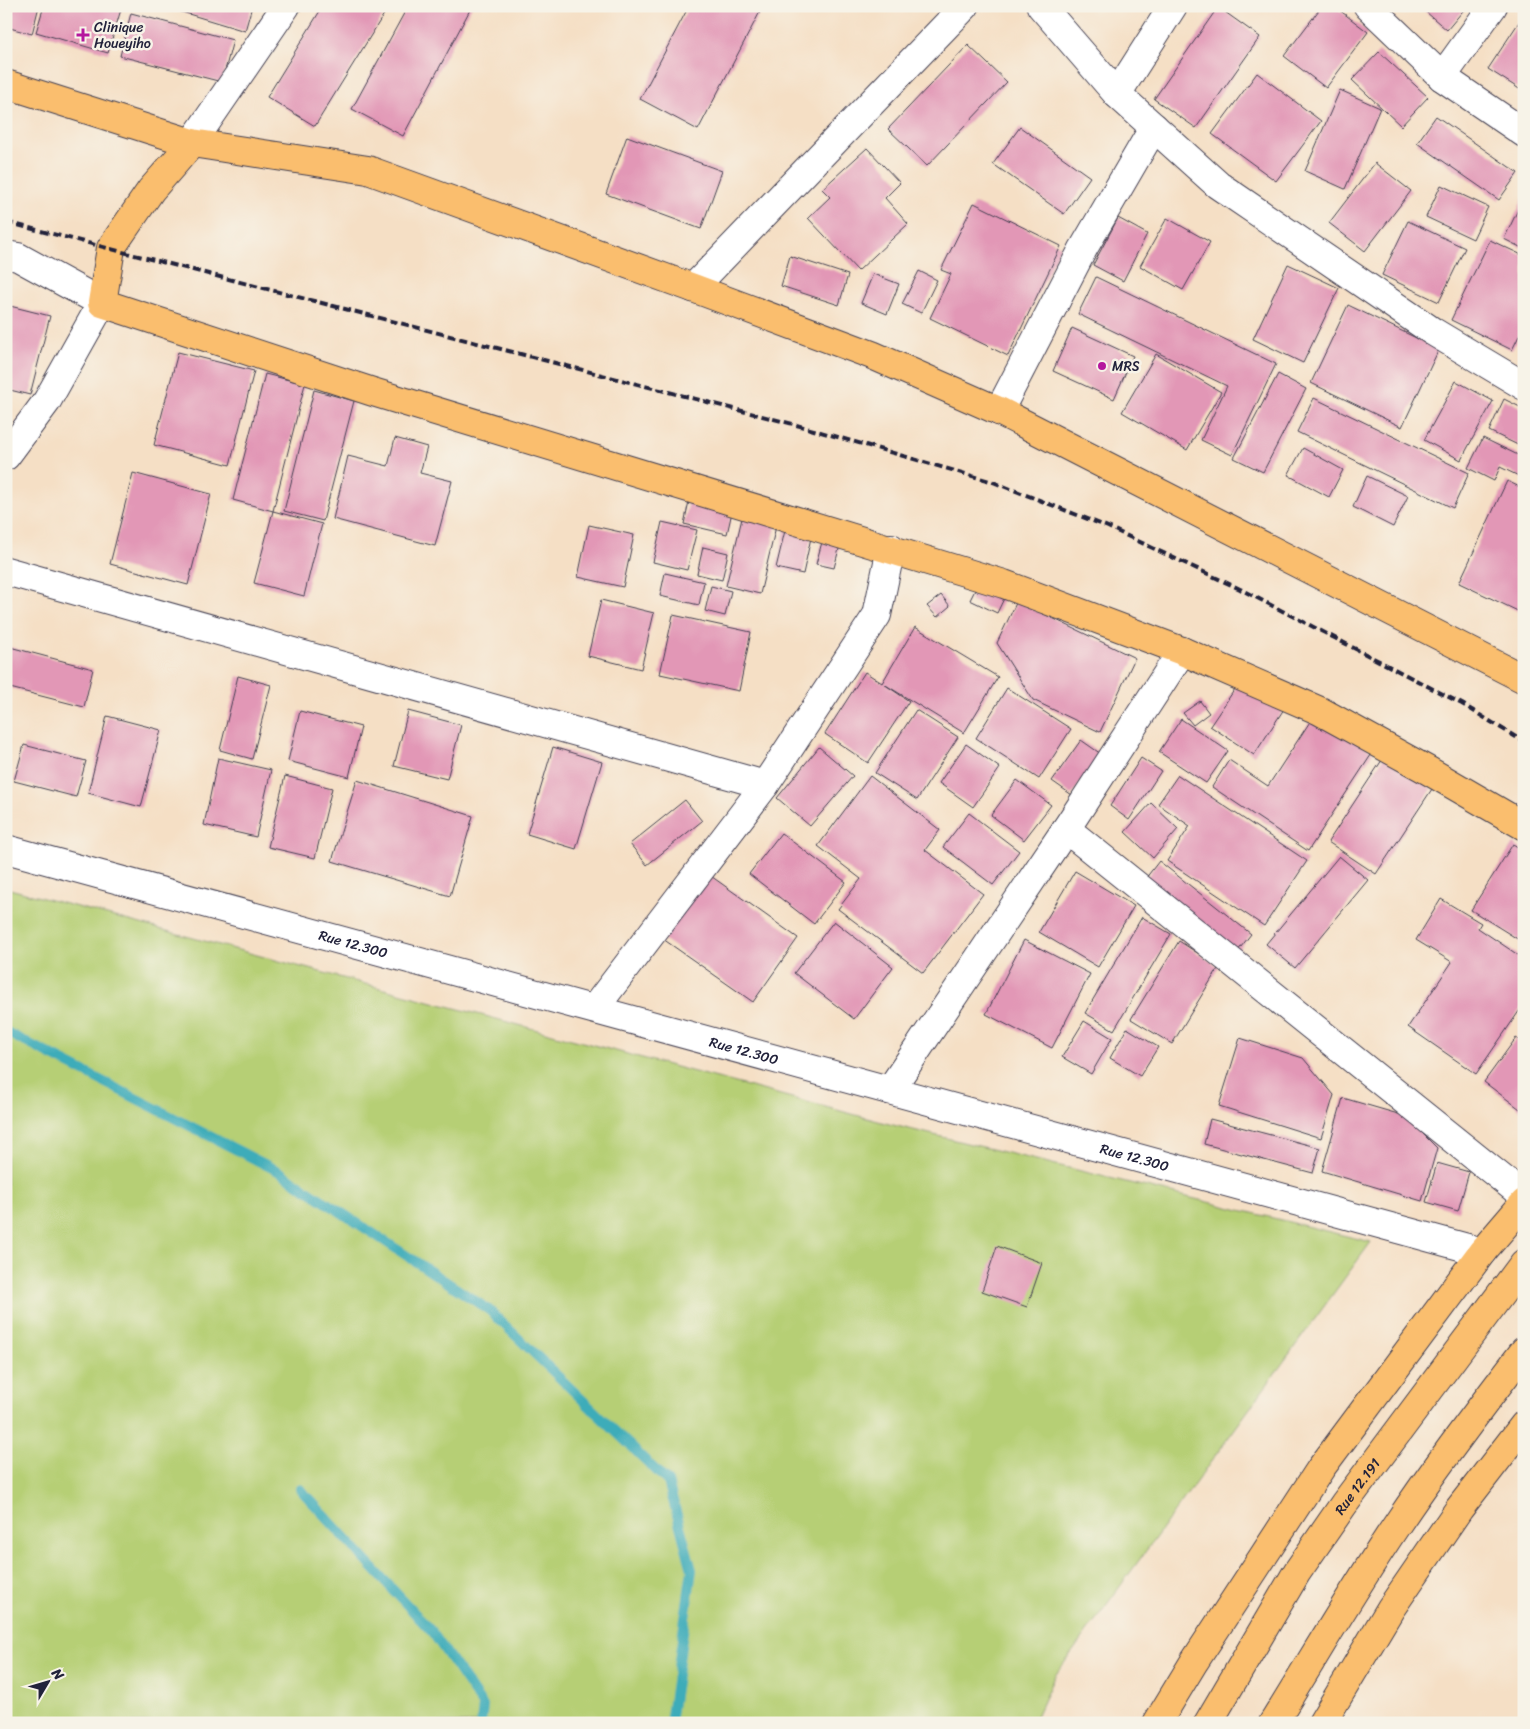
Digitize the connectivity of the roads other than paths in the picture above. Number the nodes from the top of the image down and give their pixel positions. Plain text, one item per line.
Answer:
1 (286, 6) edge
2 (965, 6) edge
3 (1041, 6) edge
4 (1173, 6) edge
5 (1368, 6) edge
6 (1493, 6) edge
7 (1442, 77) junction
8 (6, 84) edge
9 (1117, 94) junction
10 (1154, 128) junction
11 (1524, 132) edge
12 (192, 143) junction
13 (6, 255) edge
14 (694, 288) junction
15 (102, 303) junction
16 (1524, 386) edge
17 (999, 410) junction
18 (6, 456) edge
19 (891, 548) junction
20 (6, 571) edge
21 (1182, 651) junction
22 (1524, 679) edge
23 (765, 785) junction
24 (1524, 826) edge
25 (1066, 829) junction
26 (6, 849) edge
27 (594, 1009) junction
28 (890, 1090) junction
29 (1524, 1196) edge
30 (1524, 1203) edge
31 (1482, 1252) junction
32 (1524, 1263) edge
33 (1524, 1351) edge
34 (1524, 1425) edge
35 (1157, 1723) edge
36 (1208, 1723) edge
37 (1273, 1723) edge
38 (1322, 1723) edge

1 - 12 street
2 - 14 street
3 - 9 street
4 - 9 street
5 - 7 street
6 - 7 street
7 - 11 street
8 - 12 main road
9 - 10 street
10 - 16 street
10 - 17 street
12 - 14 main road
12 - 15 main road
13 - 15 street
14 - 17 main road
15 - 18 street
15 - 19 main road
17 - 22 main road
19 - 21 main road
19 - 23 street
20 - 23 street
21 - 24 main road
21 - 25 street
23 - 27 street
25 - 28 street
25 - 29 street
26 - 27 street, Rue 12.300
27 - 28 street, Rue 12.300
28 - 31 street, Rue 12.300
30 - 31 main road
31 - 35 main road
32 - 36 main road, Rue 12.191
33 - 37 main road
34 - 38 main road

